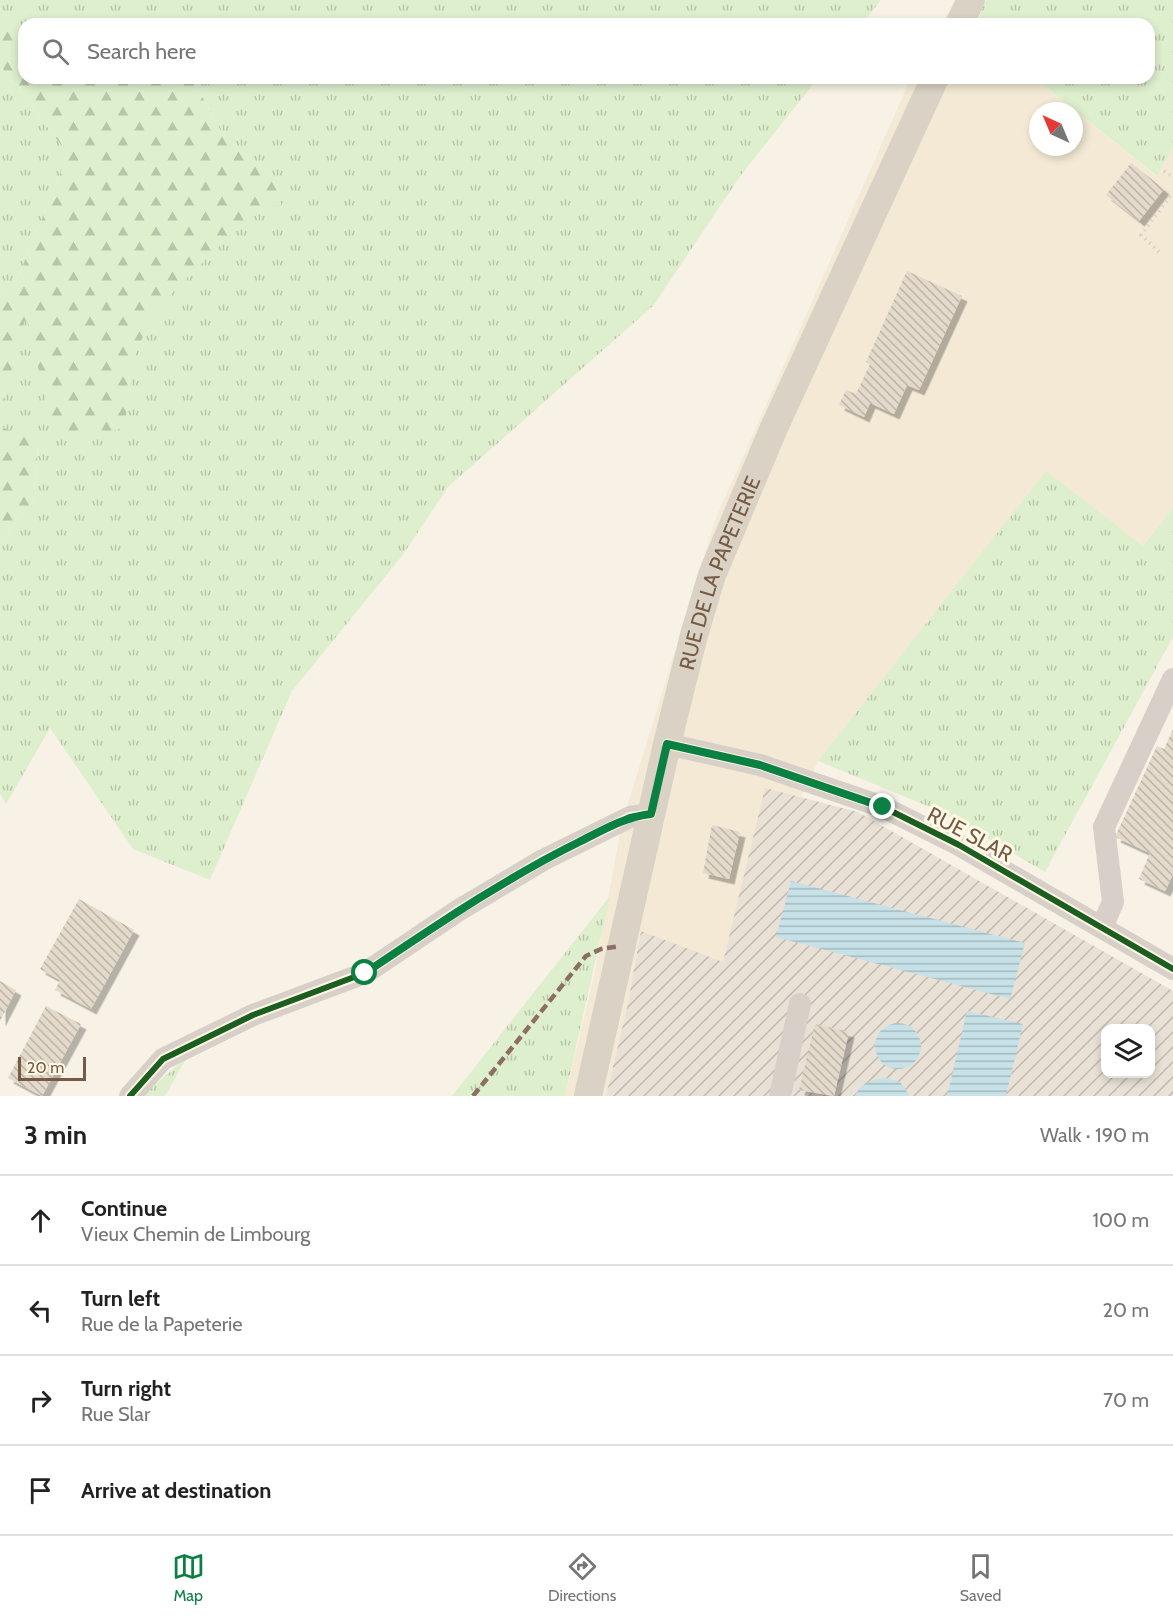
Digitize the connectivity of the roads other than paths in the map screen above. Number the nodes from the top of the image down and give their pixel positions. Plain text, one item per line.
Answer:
1 (970, 0) edge
2 (962, 18) edge
3 (932, 84) edge
4 (1173, 679) edge
5 (667, 744) junction
6 (651, 814) junction
7 (1102, 927) junction
8 (1173, 969) edge
9 (800, 1004) dead end
10 (130, 1096) edge
11 (588, 1096) edge
12 (780, 1096) edge

1 - 2 main road
3 - 5 main road, RUE DE LA PAPETERIE
4 - 7 street
5 - 6 main road, RUE DE LA PAPETERIE
5 - 7 street, RUE SLAR
6 - 10 street
6 - 11 main road, RUE DE LA PAPETERIE
7 - 8 street, RUE SLAR
9 - 12 street

